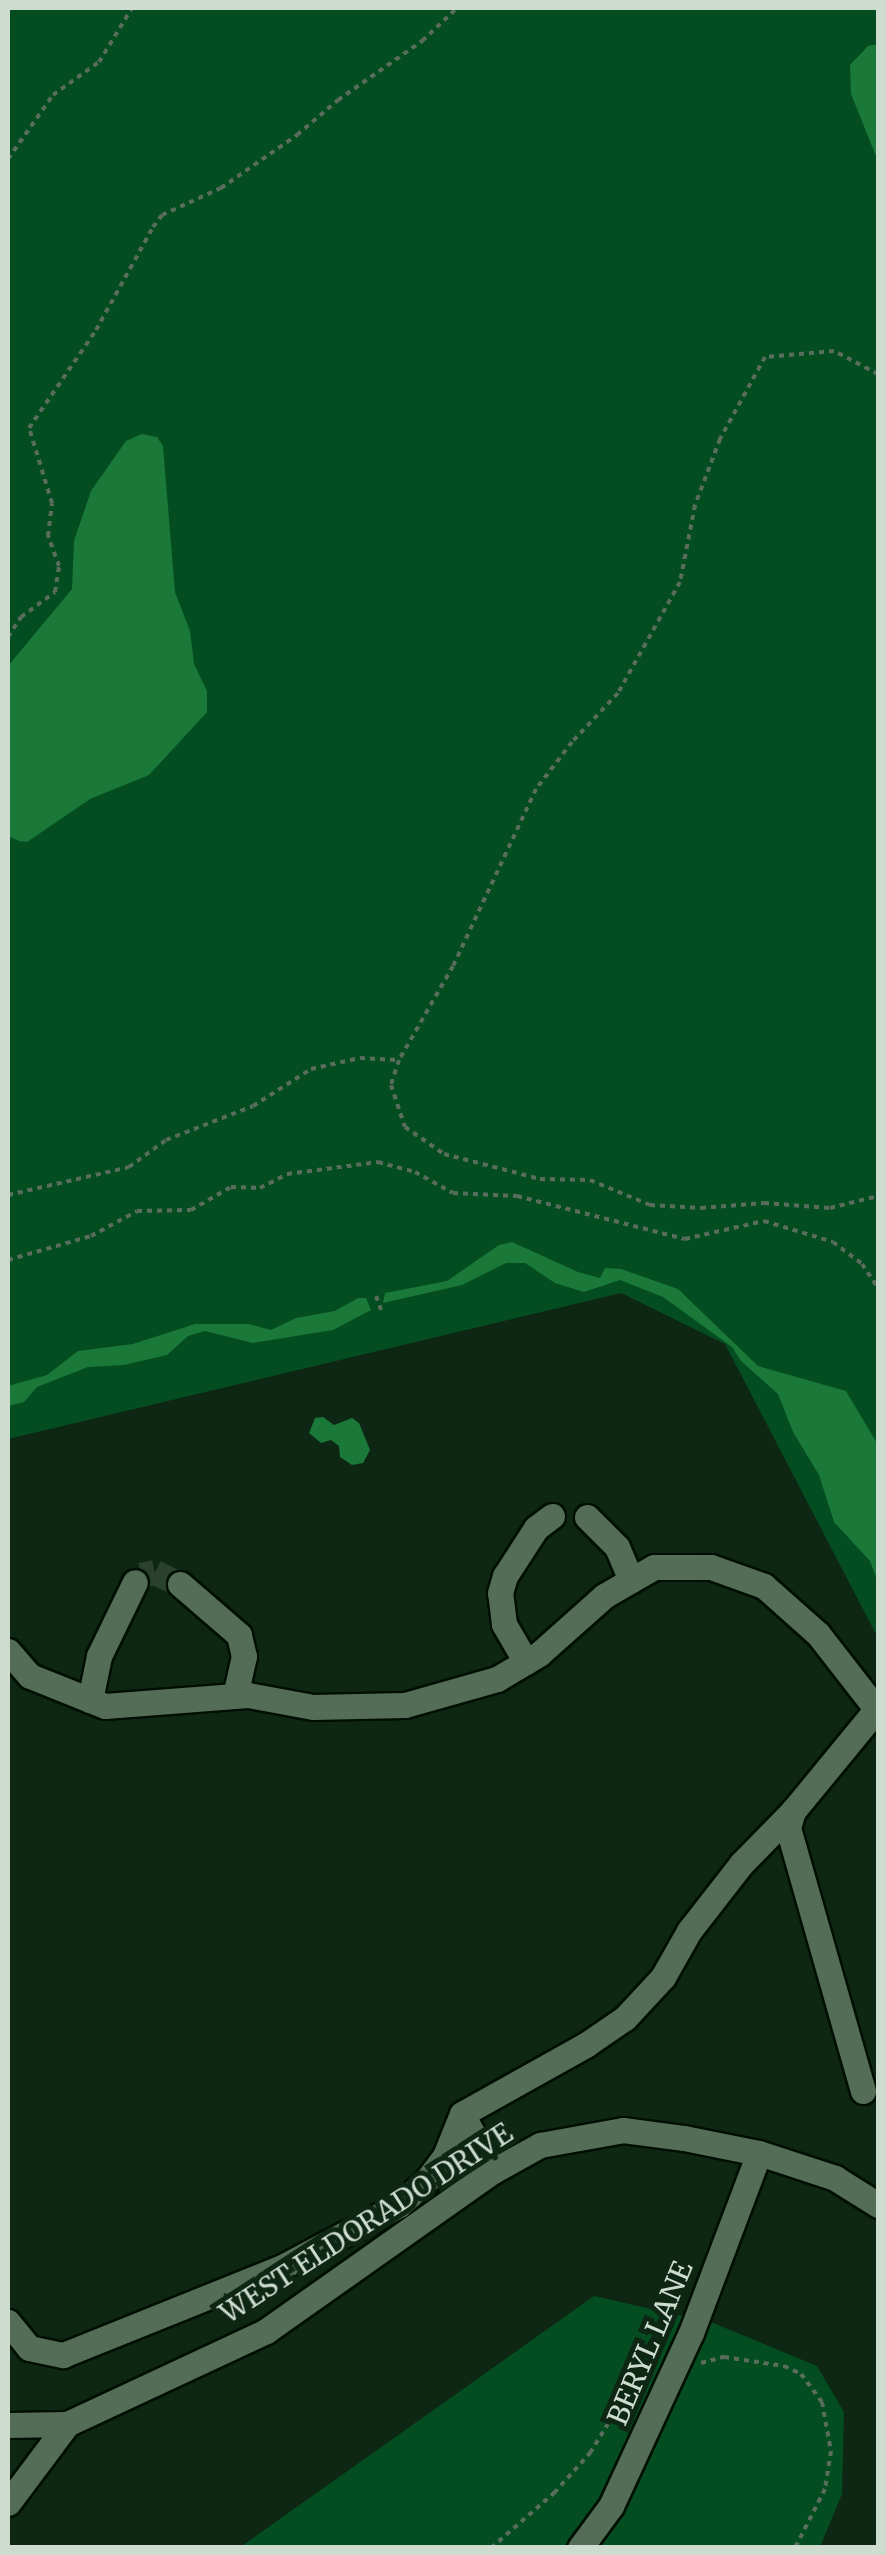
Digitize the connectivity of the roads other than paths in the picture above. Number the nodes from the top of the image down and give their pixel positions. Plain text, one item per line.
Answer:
1 (552, 1516) dead end
2 (587, 1517) dead end
3 (631, 1580) junction
4 (135, 1582) dead end
5 (180, 1584) tunnel mouth
6 (8, 1651) edge
7 (526, 1662) junction
8 (234, 1696) junction
9 (90, 1700) junction
10 (877, 1711) edge
11 (793, 1811) junction
12 (863, 2091) dead end
13 (462, 2114) junction
14 (759, 2152) junction
15 (493, 2172) junction
16 (878, 2206) edge
17 (8, 2322) edge
18 (8, 2424) edge
19 (68, 2424) junction
20 (8, 2503) edge
21 (580, 2548) edge

1 - 7 street
2 - 3 street
3 - 7 street
3 - 10 street
4 - 9 street
5 - 8 street
6 - 9 street
7 - 8 street
8 - 9 street
10 - 11 street
11 - 12 street
11 - 13 street
13 - 15 street
13 - 17 street
14 - 15 street, WEST ELDORADO DRIVE
14 - 16 street, WEST ELDORADO DRIVE
14 - 21 street, BERYL LANE
15 - 19 street, WEST ELDORADO DRIVE
18 - 19 street, WEST ELDORADO DRIVE
19 - 20 street

